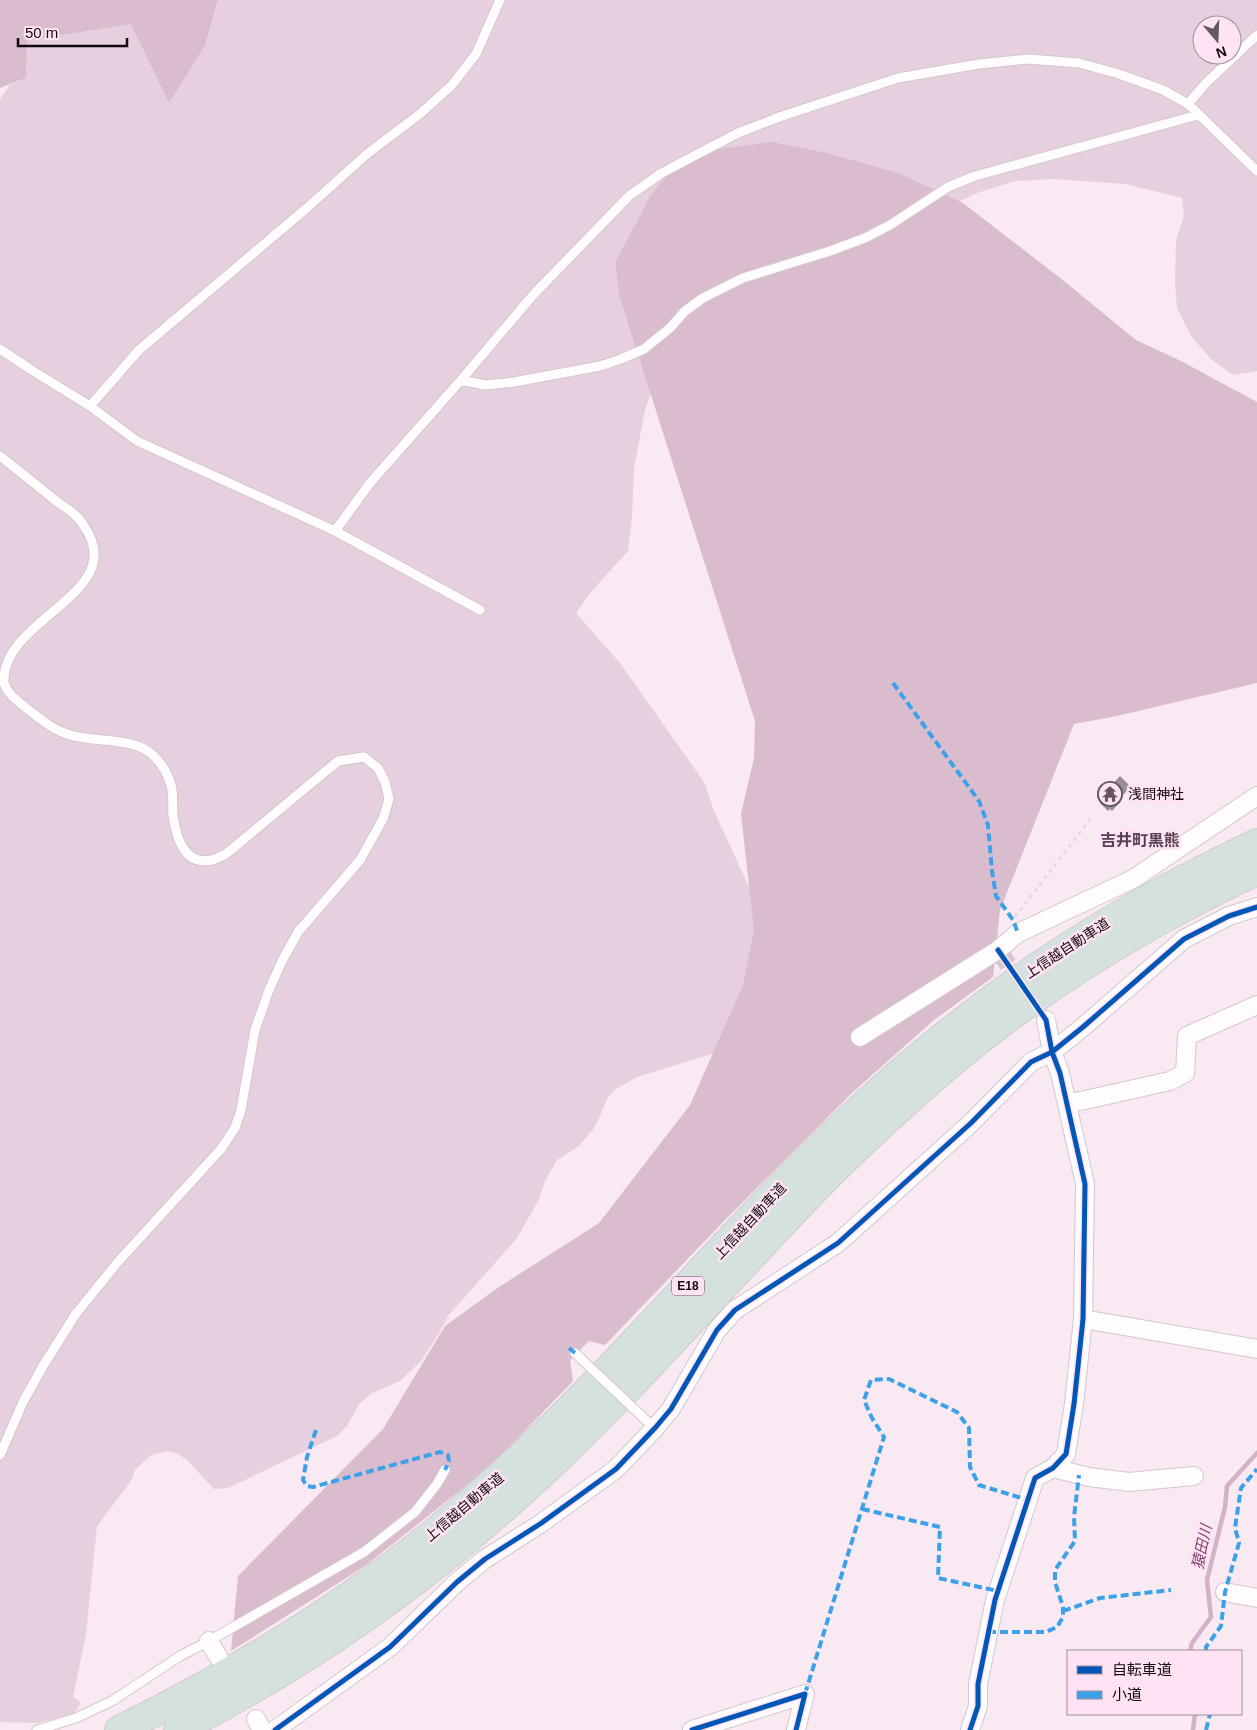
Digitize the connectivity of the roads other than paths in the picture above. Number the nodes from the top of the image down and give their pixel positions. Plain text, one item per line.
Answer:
1 (500, 0) edge
2 (1257, 35) edge
3 (1188, 104) junction
4 (1198, 115) junction
5 (1257, 171) edge
6 (0, 349) edge
7 (461, 380) junction
8 (90, 406) junction
9 (0, 456) edge
10 (335, 531) junction
11 (480, 610) dead end
12 (1257, 796) edge
13 (1257, 843) edge
14 (1257, 871) edge
15 (1257, 907) edge
16 (1257, 1005) edge
17 (1046, 1020) dead end
18 (860, 1036) dead end
19 (1052, 1052) junction
20 (1067, 1104) junction
21 (1082, 1319) junction
22 (1257, 1350) edge
23 (575, 1353) dead end
24 (652, 1425) junction
25 (0, 1455) edge
26 (1053, 1468) junction
27 (445, 1470) dead end
28 (1194, 1476) dead end
29 (1225, 1592) dead end
30 (1257, 1598) edge
31 (209, 1641) junction
32 (219, 1658) dead end
33 (37, 1730) edge
34 (119, 1730) edge
35 (178, 1730) edge
36 (276, 1730) edge
37 (692, 1730) edge
38 (796, 1730) edge
39 (970, 1730) edge

1 - 8 lane
2 - 3 lane
3 - 4 lane
3 - 7 lane
4 - 5 lane
4 - 7 lane
6 - 8 lane
7 - 10 lane
8 - 10 lane
9 - 25 lane
10 - 11 lane
12 - 18 street
13 - 34 highway, 上信越自動車道 / E18
14 - 35 highway, 上信越自動車道 / E18
15 - 19 street
16 - 20 street
17 - 19 street
19 - 20 street
19 - 24 street
20 - 21 street
21 - 22 street
21 - 26 street
23 - 24 lane, bridge
24 - 36 street
26 - 28 street
26 - 39 street
27 - 31 lane
29 - 30 street
31 - 32 street
31 - 33 lane
37 - 38 street

